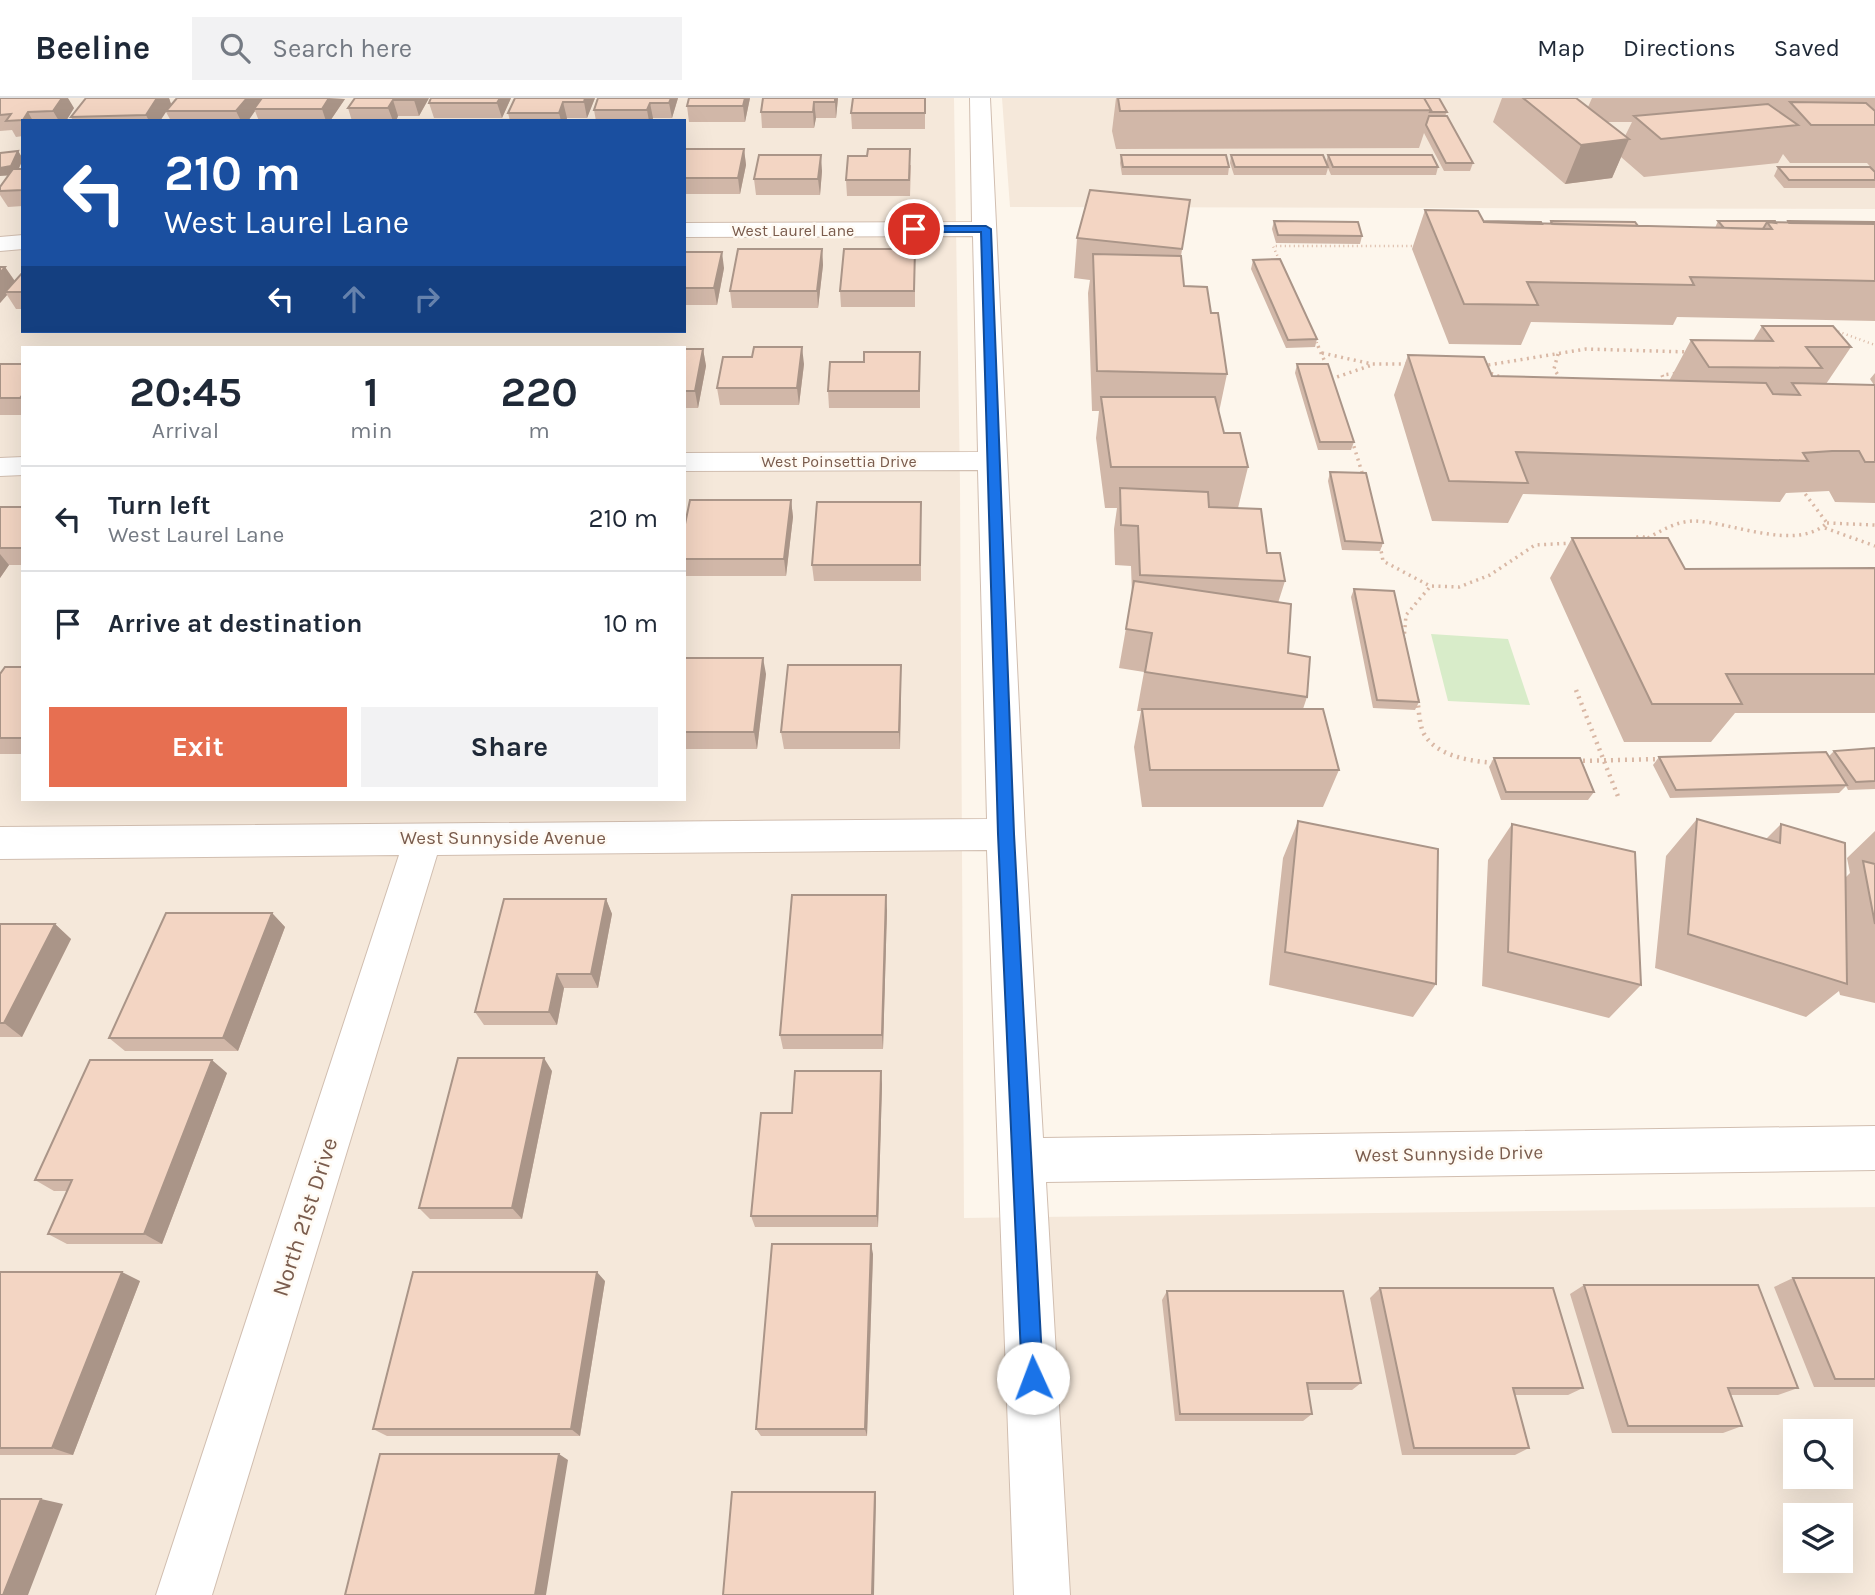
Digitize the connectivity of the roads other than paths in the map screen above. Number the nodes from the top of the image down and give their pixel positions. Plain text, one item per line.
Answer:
1 (980, 98) edge
2 (986, 229) junction
3 (686, 230) edge
4 (21, 242) edge
5 (0, 244) edge
6 (993, 461) junction
7 (686, 462) edge
8 (21, 466) edge
9 (0, 467) edge
10 (1006, 834) junction
11 (423, 839) junction
12 (0, 843) edge
13 (1875, 1148) edge
14 (1024, 1160) junction
15 (184, 1595) edge
16 (1042, 1595) edge

1 - 2 street
2 - 3 street, West Laurel Lane
2 - 6 street
4 - 5 street
6 - 7 street, West Poinsettia Drive
6 - 10 street
8 - 9 street
10 - 11 street, West Sunnyside Avenue
10 - 14 street
11 - 12 street, West Sunnyside Avenue
11 - 15 street, North 21st Drive
13 - 14 street, West Sunnyside Drive
14 - 16 street

